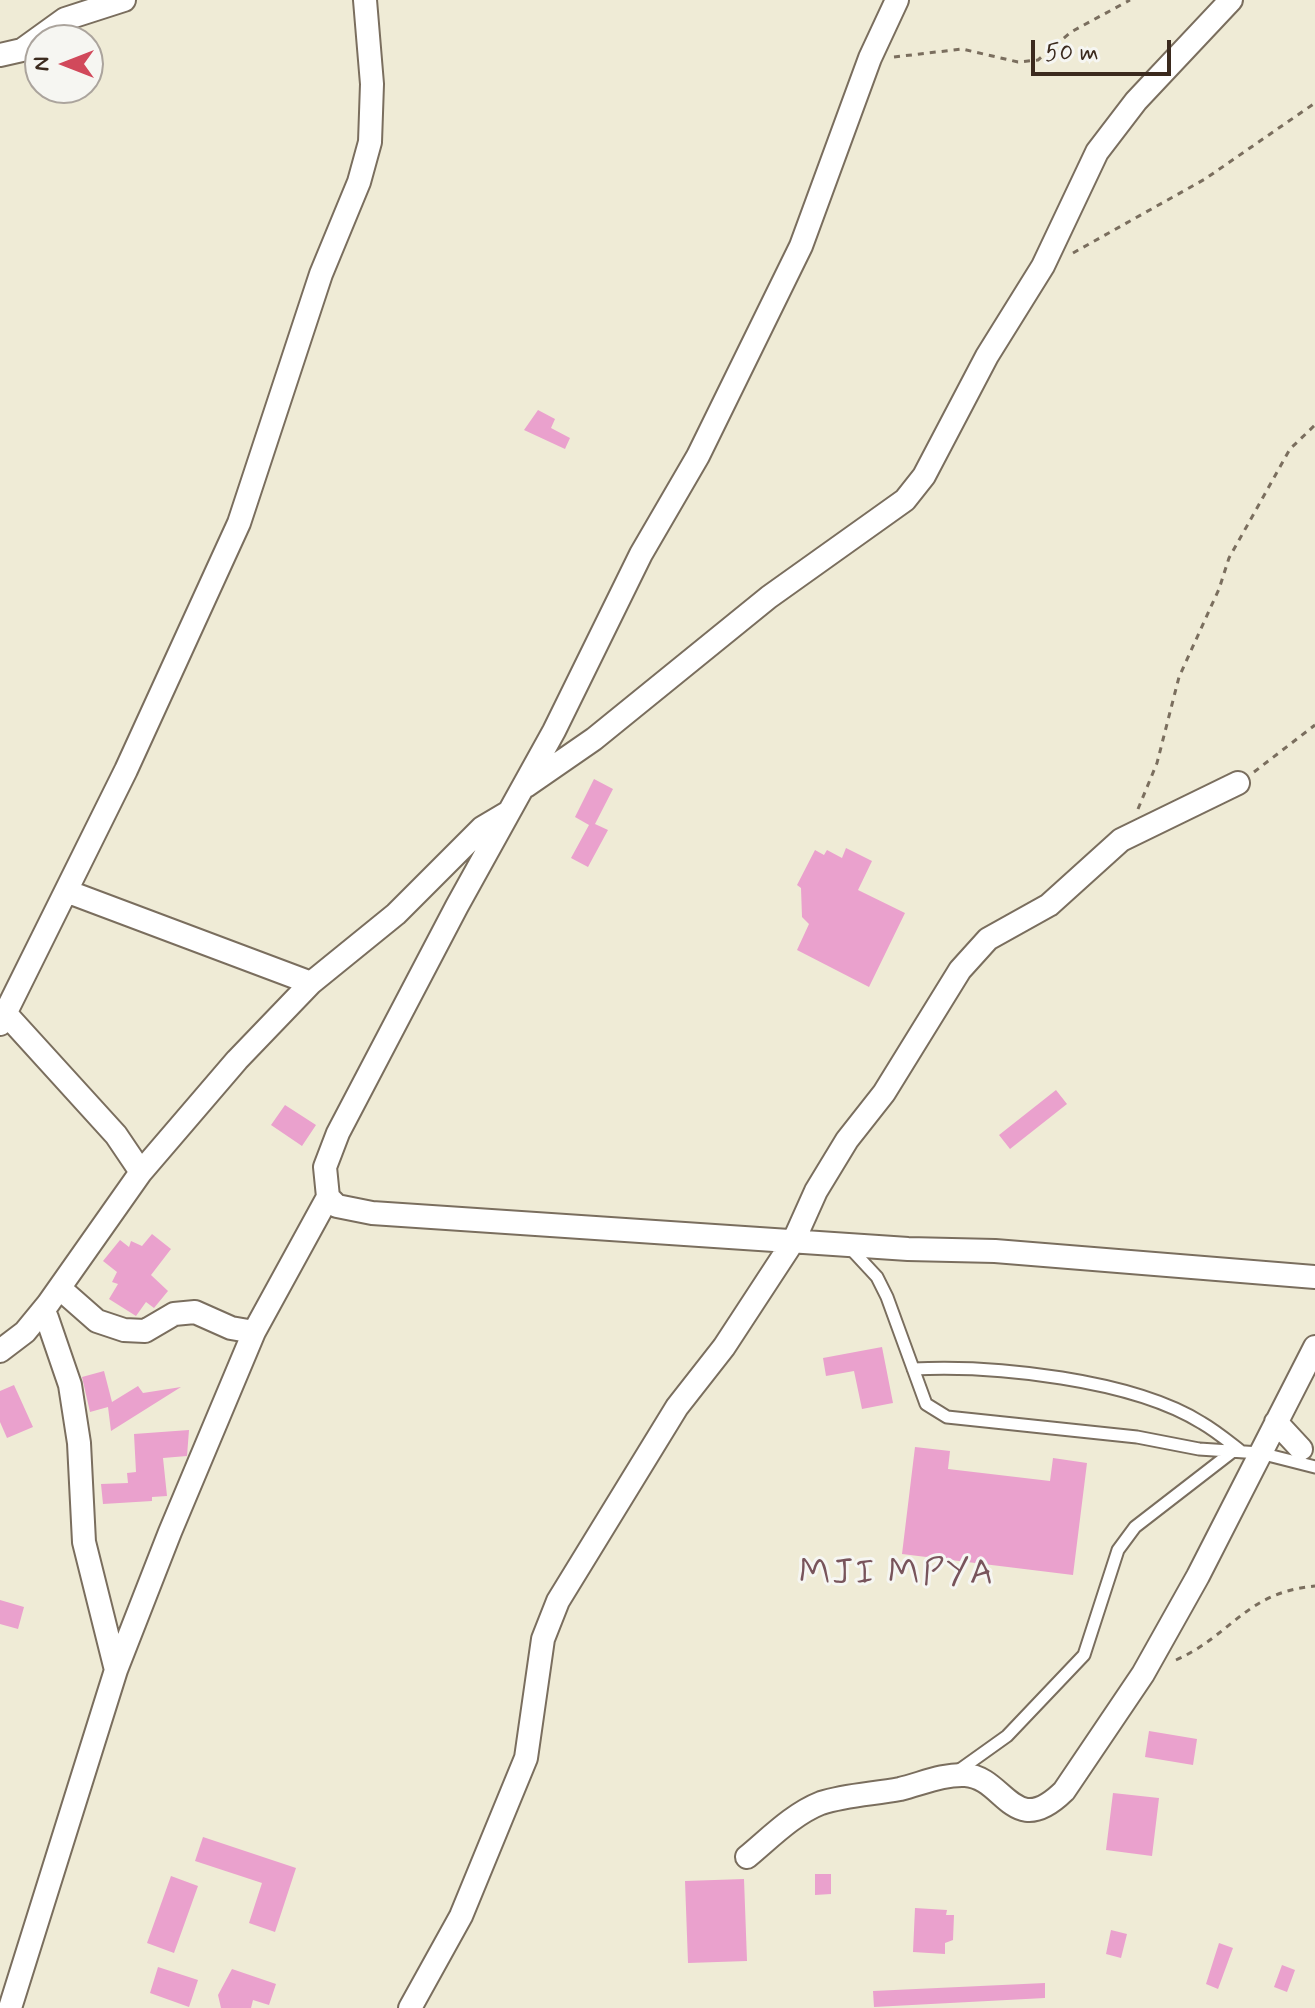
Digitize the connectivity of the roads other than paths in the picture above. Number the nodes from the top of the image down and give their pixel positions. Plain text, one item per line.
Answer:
1 (124, 0) edge
2 (365, 0) edge
3 (897, 0) edge
4 (1231, 0) edge
5 (0, 55) edge
6 (1238, 783) road end
7 (522, 789) junction
8 (510, 811) junction
9 (66, 891) junction
10 (311, 983) junction
11 (2, 1018) edge
12 (141, 1172) junction
13 (328, 1197) junction
14 (794, 1240) junction
15 (847, 1245) junction
16 (81, 1256) junction
17 (1311, 1281) edge
18 (64, 1292) junction
19 (47, 1318) junction
20 (254, 1332) junction
21 (1315, 1347) edge
22 (0, 1351) edge
23 (0, 1368) edge
24 (913, 1369) junction
25 (1276, 1422) junction
26 (1301, 1449) dead end
27 (1245, 1452) junction
28 (1315, 1467) edge
29 (116, 1670) junction
30 (951, 1775) junction
31 (747, 1857) dead end
32 (10, 2008) edge
33 (410, 2008) edge

1 - 5 street
2 - 9 street
3 - 7 street
4 - 7 street
6 - 14 street
7 - 8 street
8 - 10 street
8 - 13 street
9 - 10 street
9 - 11 street
10 - 12 street
11 - 12 street
12 - 16 street
13 - 14 street
13 - 20 street
14 - 15 street
14 - 33 street
15 - 17 street
15 - 24 lane
16 - 18 street
16 - 22 street
18 - 19 street
18 - 20 street
19 - 23 street
19 - 29 street
20 - 29 street
21 - 25 street
24 - 27 lane
24 - 27 lane
25 - 26 street
25 - 27 street
27 - 28 lane
27 - 30 lane
27 - 30 street
29 - 32 street
30 - 31 street

